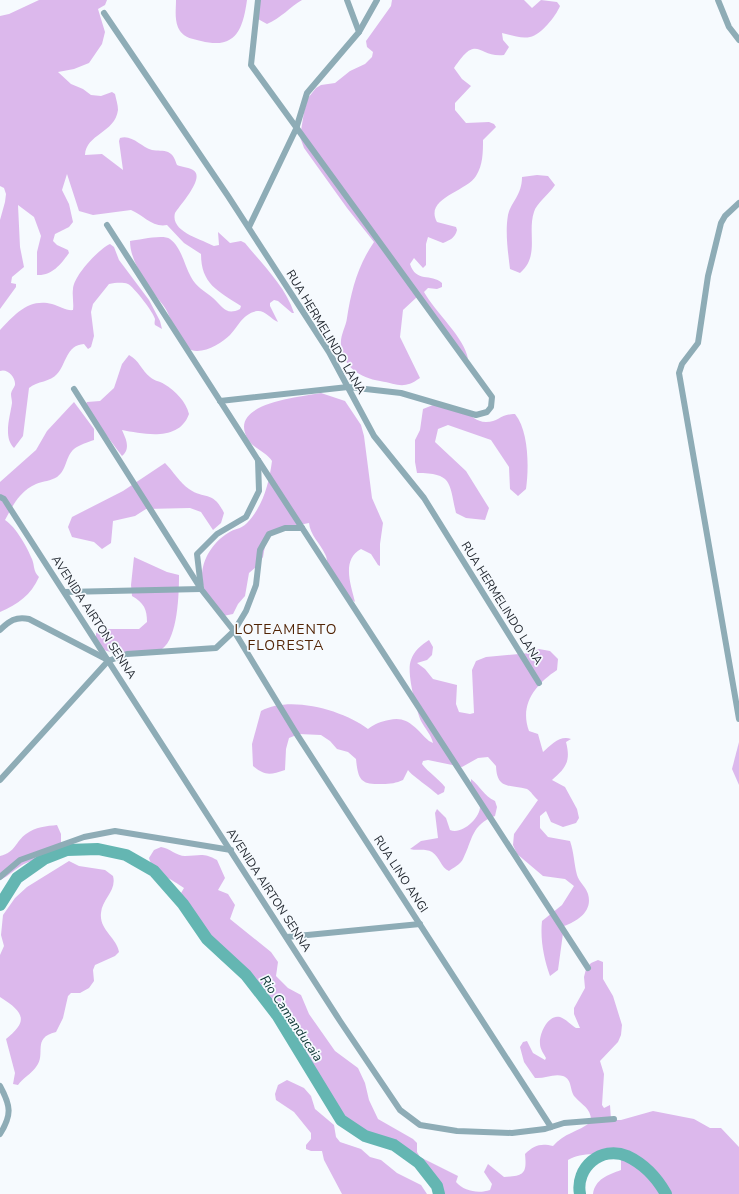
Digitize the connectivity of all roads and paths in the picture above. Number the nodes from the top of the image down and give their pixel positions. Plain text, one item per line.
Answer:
1 (258, 0) edge
2 (347, 0) edge
3 (377, 0) edge
4 (718, 0) edge
5 (104, 13) dead end
6 (359, 32) junction
7 (739, 40) edge
8 (296, 129) junction
9 (739, 203) edge
10 (107, 225) dead end
11 (248, 227) junction
12 (348, 387) junction
13 (74, 389) dead end
14 (220, 401) junction
15 (258, 460) junction
16 (0, 497) edge
17 (302, 528) junction
18 (201, 589) junction
19 (65, 592) junction
20 (0, 630) edge
21 (234, 631) junction
22 (108, 661) junction
23 (539, 683) dead end
24 (739, 719) edge
25 (0, 780) edge
26 (231, 850) junction
27 (0, 877) edge
28 (420, 924) junction
29 (287, 937) junction
30 (588, 968) dead end
31 (0, 1086) edge
32 (614, 1119) dead end
33 (551, 1127) junction
34 (0, 1134) edge

1 - 8 street
2 - 6 street
3 - 6 street
4 - 7 street
5 - 11 street, RUA HERMELINDO LANA
6 - 8 street
8 - 11 street
8 - 12 street
9 - 24 street
10 - 14 street
11 - 12 street, RUA HERMELINDO LANA
12 - 14 street
12 - 23 street, RUA HERMELINDO LANA
13 - 18 street, RUA LINO ANGI
14 - 15 street
15 - 17 street
15 - 18 street
16 - 19 street, AVENIDA AIRTON SENNA
17 - 21 street
17 - 30 street
18 - 19 street
18 - 21 street, RUA LINO ANGI
19 - 22 street, AVENIDA AIRTON SENNA
20 - 22 street
21 - 22 street
21 - 28 street, RUA LINO ANGI
22 - 25 street
22 - 26 street, AVENIDA AIRTON SENNA
26 - 27 street
26 - 29 street, AVENIDA AIRTON SENNA
28 - 29 street
28 - 33 street, RUA LINO ANGI
29 - 33 street, AVENIDA AIRTON SENNA
31 - 34 street
32 - 33 street, AVENIDA AIRTON SENNA

